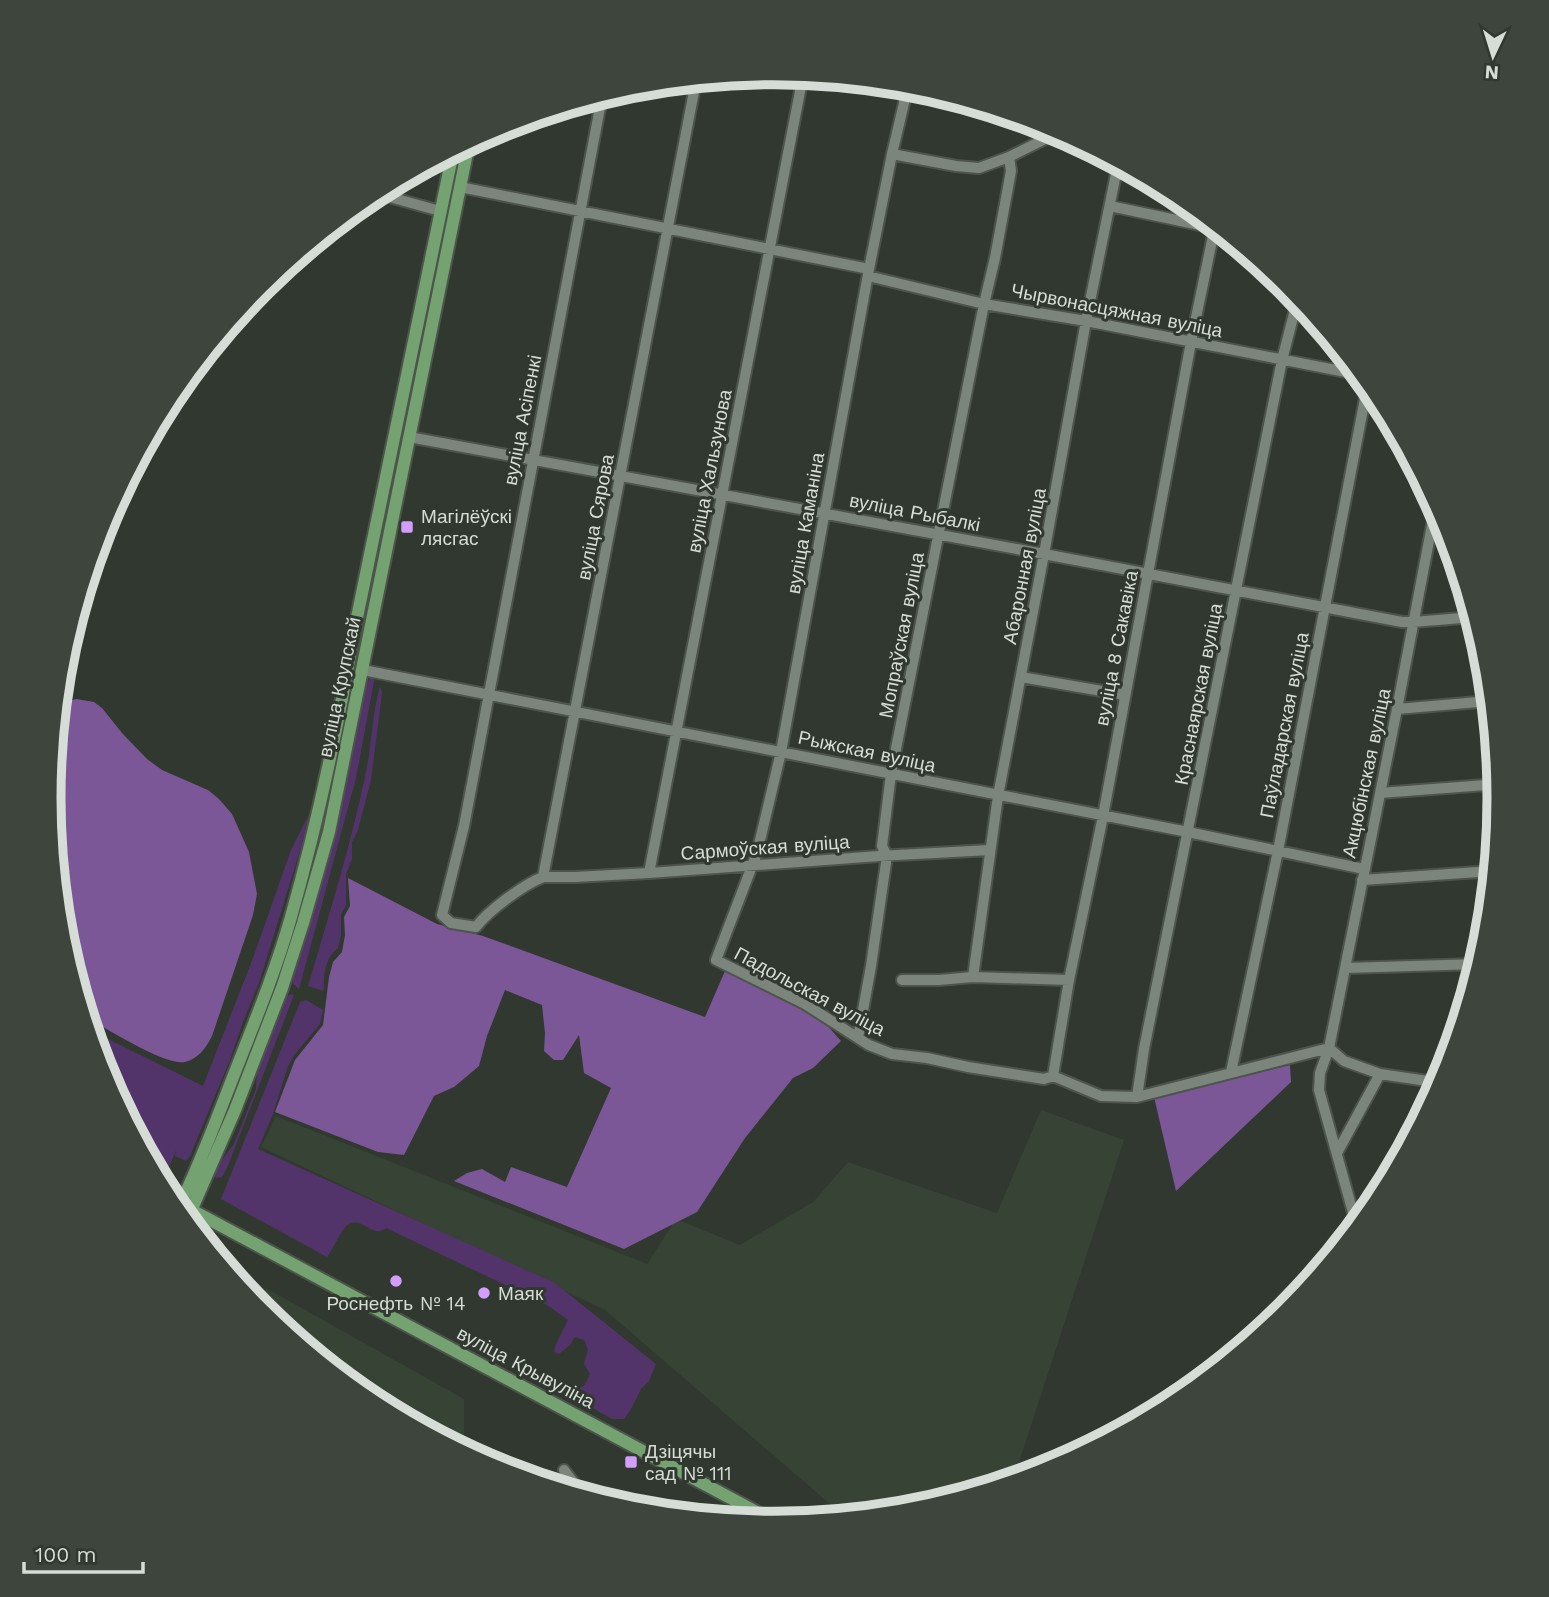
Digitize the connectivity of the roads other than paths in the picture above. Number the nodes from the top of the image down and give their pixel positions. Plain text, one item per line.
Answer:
1 (801, 86) edge
2 (694, 90) edge
3 (905, 97) edge
4 (599, 108) edge
5 (1045, 139) edge
6 (467, 155) edge
7 (891, 155) junction
8 (1009, 157) junction
9 (450, 164) edge
10 (1116, 173) edge
11 (460, 187) junction
12 (390, 198) edge
13 (1110, 206) junction
14 (440, 211) junction
15 (580, 211) junction
16 (1196, 223) edge
17 (668, 228) junction
18 (1213, 236) edge
19 (770, 248) junction
20 (868, 272) junction
21 (984, 304) junction
22 (1295, 311) edge
23 (1086, 321) junction
24 (1191, 342) junction
25 (1282, 360) junction
26 (1345, 371) edge
27 (1365, 398) edge
28 (409, 437) junction
29 (532, 459) junction
30 (621, 475) junction
31 (722, 494) junction
32 (825, 513) junction
33 (1432, 524) edge
34 (940, 534) junction
35 (1436, 534) edge
36 (1430, 535) junction
37 (1044, 554) junction
38 (1148, 574) junction
39 (1236, 591) junction
40 (1324, 607) junction
41 (1464, 618) edge
42 (1413, 622) junction
43 (363, 670) junction
44 (1021, 677) junction
45 (488, 695) junction
46 (1125, 695) junction
47 (1481, 702) edge
48 (1398, 709) junction
49 (576, 712) junction
50 (677, 732) junction
51 (781, 751) junction
52 (891, 774) junction
53 (1487, 785) edge
54 (1380, 793) junction
55 (998, 796) junction
56 (1103, 816) junction
57 (1188, 832) junction
58 (990, 850) junction
59 (1278, 851) junction
60 (887, 856) junction
61 (751, 867) junction
62 (1484, 871) edge
63 (649, 873) junction
64 (1363, 874) junction
65 (544, 877) junction
66 (716, 960) joint
67 (1468, 964) edge
68 (1345, 968) junction
69 (973, 977) junction
70 (902, 980) dead end
71 (1069, 980) junction
72 (858, 1038) junction
73 (1329, 1048) junction
74 (1231, 1072) junction
75 (1380, 1074) junction
76 (1052, 1076) junction
77 (1429, 1081) edge
78 (1137, 1097) junction
79 (1337, 1153) junction
80 (184, 1200) edge
81 (185, 1201) edge
82 (1354, 1215) edge
83 (197, 1216) edge
84 (564, 1470) dead end
85 (573, 1482) edge
86 (753, 1511) edge

1 - 19 street, вуліца Хальзунова
2 - 17 street, вуліца Сярова
3 - 7 street, вуліца Каманіна
4 - 15 street, вуліца Асіпенкі
5 - 8 street
6 - 11 main road, вуліца Крупскай
7 - 8 street
7 - 20 street, вуліца Каманіна
8 - 21 street, Мопраўская вуліца
9 - 14 main road, вуліца Крупскай
10 - 13 street, Абаронная вуліца
11 - 15 street, Чырвонасцяжная вуліца
11 - 28 main road, вуліца Крупскай
12 - 14 street
13 - 16 street
13 - 23 street, Абаронная вуліца
14 - 80 main road, вуліца Крупскай
15 - 17 street, Чырвонасцяжная вуліца
15 - 29 street, вуліца Асіпенкі
17 - 19 street, Чырвонасцяжная вуліца
17 - 30 street, вуліца Сярова
18 - 24 street, вуліца 8 Сакавіка
19 - 20 street, Чырвонасцяжная вуліца
19 - 31 street, вуліца Хальзунова
20 - 21 street, Чырвонасцяжная вуліца
20 - 32 street, вуліца Каманіна
21 - 23 street, Чырвонасцяжная вуліца
21 - 34 street, Мопраўская вуліца
22 - 25 street, Краснаярская вуліца
23 - 24 street, Чырвонасцяжная вуліца
23 - 37 street, Абаронная вуліца
24 - 25 street, Чырвонасцяжная вуліца
24 - 38 street, вуліца 8 Сакавіка
25 - 26 street, Чырвонасцяжная вуліца
25 - 39 street, Краснаярская вуліца
27 - 40 street, Паўладарская вуліца
28 - 29 street, вуліца Рыбалкі
28 - 43 main road, вуліца Крупскай
29 - 30 street, вуліца Рыбалкі
29 - 45 street, вуліца Асіпенкі
30 - 31 street, вуліца Рыбалкі
30 - 49 street, вуліца Сярова
31 - 32 street, вуліца Рыбалкі
31 - 50 street, вуліца Хальзунова
32 - 34 street, вуліца Рыбалкі
32 - 51 street, вуліца Каманіна
33 - 36 street, Акцюбінская вуліца
34 - 37 street, вуліца Рыбалкі
34 - 52 street, Мопраўская вуліца
35 - 36 street
36 - 42 street, Акцюбінская вуліца
37 - 38 street, вуліца Рыбалкі
37 - 44 street, Абаронная вуліца
38 - 39 street, вуліца Рыбалкі
38 - 46 street, вуліца 8 Сакавіка
39 - 40 street, вуліца Рыбалкі
39 - 57 street, Краснаярская вуліца
40 - 42 street, вуліца Рыбалкі
40 - 59 street, Паўладарская вуліца
41 - 42 street, вуліца Рыбалкі
42 - 48 street, Акцюбінская вуліца
43 - 45 street, Рыжская вуліца
43 - 81 main road, вуліца Крупскай
44 - 46 street
44 - 55 street, Абаронная вуліца
45 - 49 street, Рыжская вуліца
45 - 65 street, вуліца Асіпенкі
46 - 56 street, вуліца 8 Сакавіка
47 - 48 street
48 - 54 street, Акцюбінская вуліца
49 - 50 street, Рыжская вуліца
49 - 65 street, вуліца Сярова
50 - 51 street, Рыжская вуліца
50 - 63 street, вуліца Хальзунова
51 - 52 street, Рыжская вуліца
51 - 61 street, вуліца Каманіна
52 - 55 street, Рыжская вуліца
52 - 60 street, Мопраўская вуліца
53 - 54 street
54 - 64 street, Акцюбінская вуліца
55 - 56 street, Рыжская вуліца
55 - 58 street, Абаронная вуліца
56 - 57 street, Рыжская вуліца
56 - 71 street, вуліца 8 Сакавіка
57 - 59 street, Рыжская вуліца
57 - 78 street, Краснаярская вуліца
58 - 60 street, Сармоўская вуліца
58 - 69 street, Абаронная вуліца
59 - 64 street, Рыжская вуліца
59 - 74 street, Паўладарская вуліца
60 - 61 street, Сармоўская вуліца
60 - 72 street, Мопраўская вуліца
61 - 63 street, Сармоўская вуліца
61 - 66 street, вуліца Каманіна
62 - 64 street, Рыжская вуліца
63 - 65 street, Сармоўская вуліца
64 - 68 street, Акцюбінская вуліца
66 - 72 street, Падольская вуліца
67 - 68 street
68 - 73 street, Акцюбінская вуліца
69 - 70 street
69 - 71 street
71 - 76 street, вуліца 8 Сакавіка
72 - 76 street, Падольская вуліца
73 - 74 street
73 - 75 street
73 - 79 street, Акцюбінская вуліца
74 - 78 street
75 - 77 street
75 - 79 street
76 - 78 street
79 - 82 street, Акцюбінская вуліца
83 - 86 main road, вуліца Крывуліна
84 - 85 street

